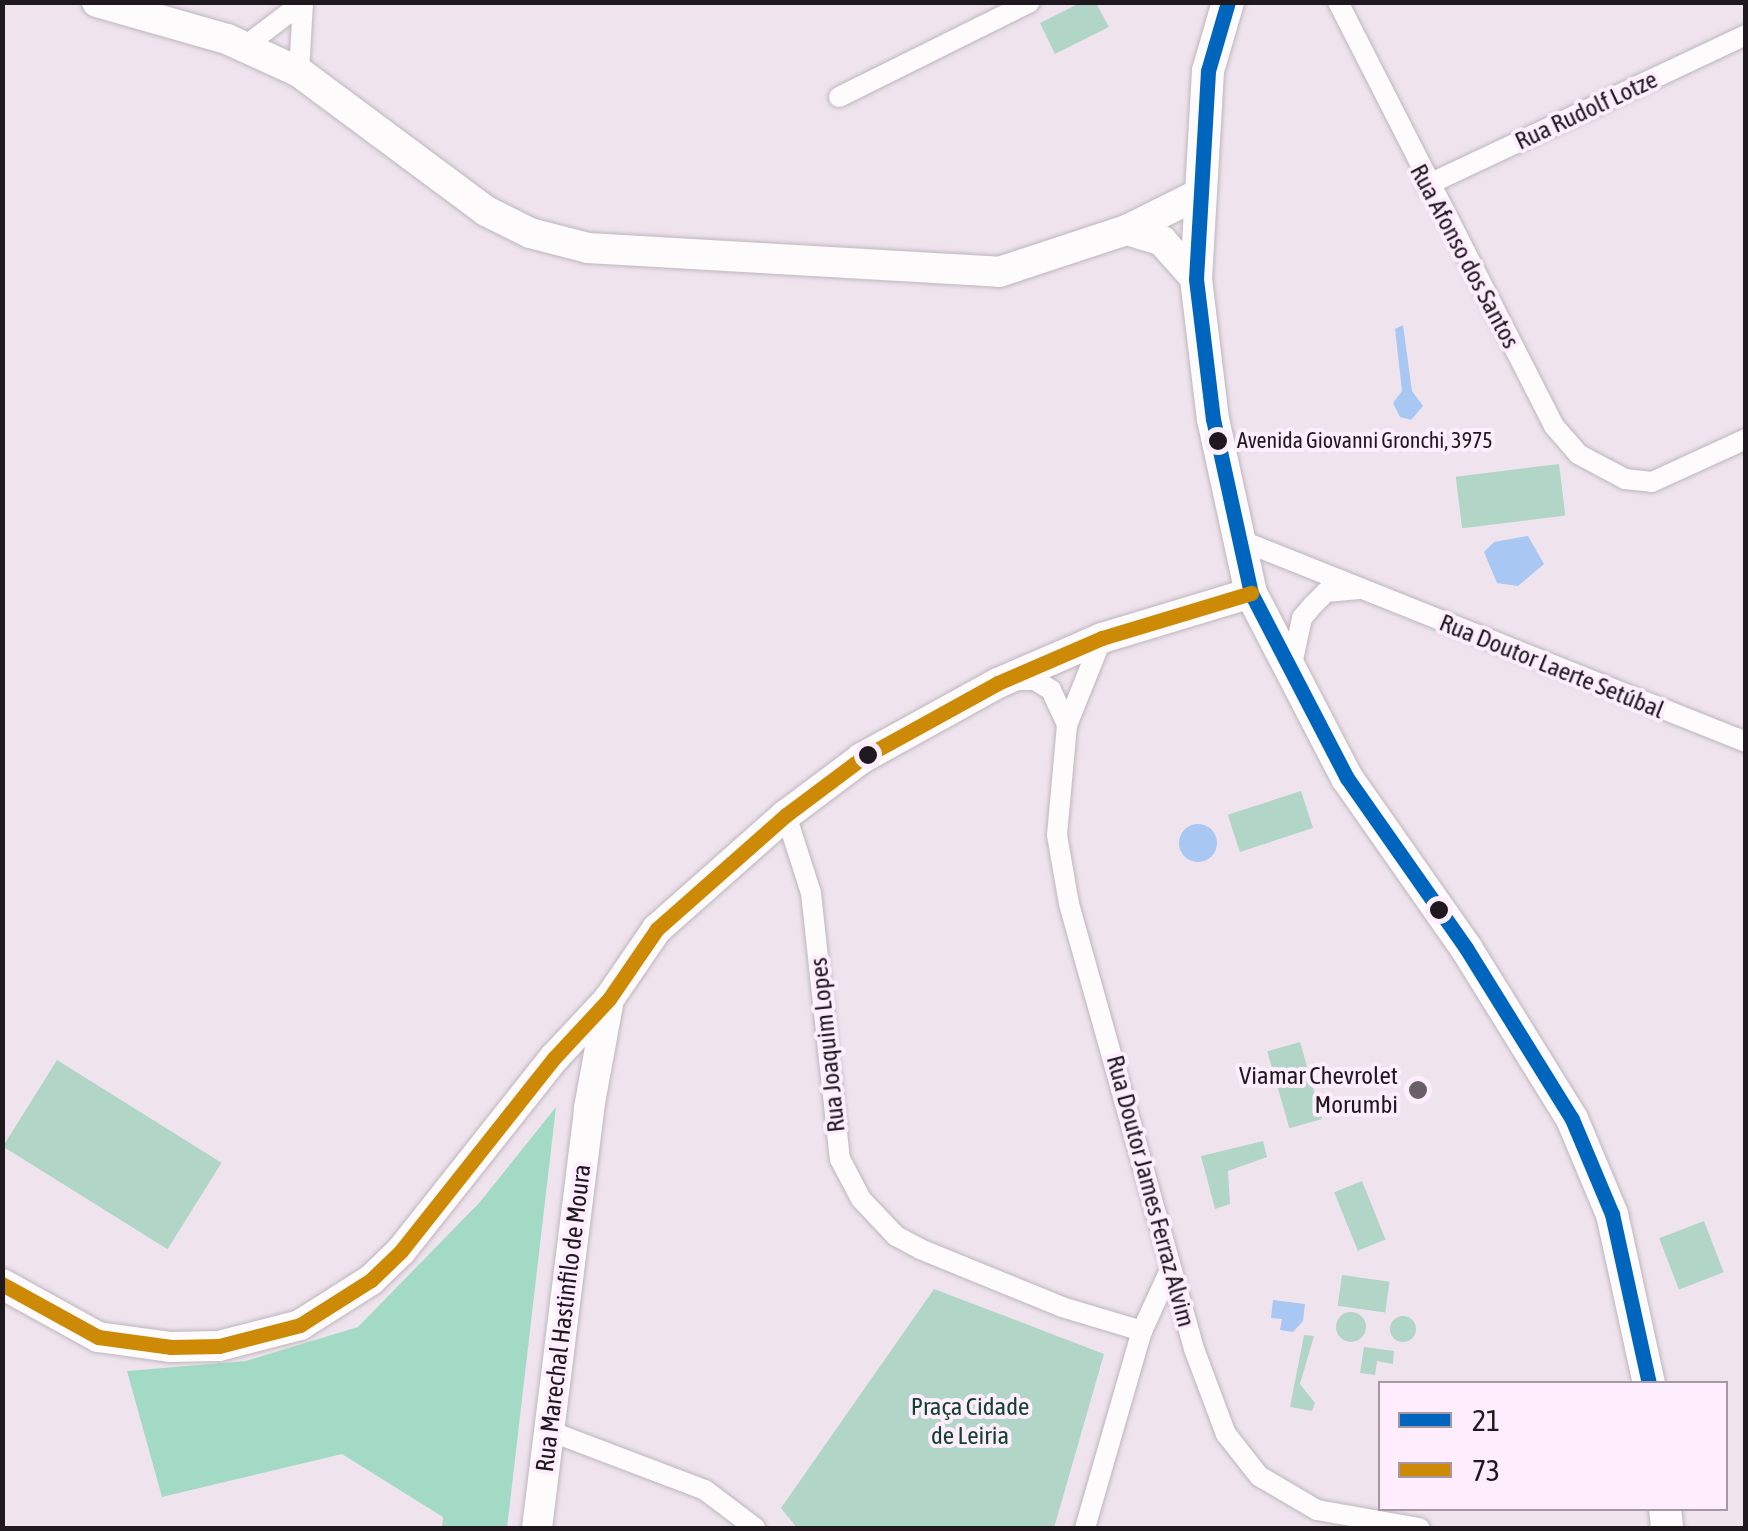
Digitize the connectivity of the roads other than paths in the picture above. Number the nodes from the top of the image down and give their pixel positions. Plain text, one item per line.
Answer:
1 (97, 2) edge
2 (1030, 2) edge
3 (1228, 2) edge
4 (1338, 2) edge
5 (303, 3) edge
6 (1746, 34) edge
7 (244, 47) junction
8 (299, 72) junction
9 (839, 96) dead end
10 (1427, 185) junction
11 (1197, 195) junction
12 (1127, 230) junction
13 (1196, 279) junction
14 (1746, 439) edge
15 (1240, 540) junction
16 (1364, 591) junction
17 (1251, 592) junction
18 (1102, 638) junction
19 (1289, 676) junction
20 (998, 683) junction
21 (1067, 725) junction
22 (1746, 742) edge
23 (786, 814) junction
24 (610, 999) junction
25 (539, 1078) junction
26 (590, 1108) junction
27 (1169, 1272) junction
28 (2, 1284) edge
29 (1142, 1331) junction
30 (1648, 1381) edge
31 (547, 1430) junction
32 (537, 1528) edge
33 (755, 1528) edge
34 (1085, 1528) edge
35 (1419, 1528) edge

1 - 7 street
2 - 9 street
3 - 11 main road
4 - 10 street, Rua Afonso dos Santos
5 - 7 street
5 - 8 street
6 - 10 street, Rua Rudolf Lotze
7 - 8 street
8 - 12 street
10 - 14 street, Rua Afonso dos Santos
11 - 12 street
11 - 13 main road
12 - 13 street
13 - 15 main road
15 - 16 street, Rua Doutor Laerte Setúbal
15 - 17 main road
16 - 19 street
16 - 22 street, Rua Doutor Laerte Setúbal
17 - 18 street
17 - 19 main road
18 - 20 street
18 - 21 street, Rua Doutor James Ferraz Alvim
19 - 30 main road
20 - 21 street
20 - 23 street
21 - 27 street, Rua Doutor James Ferraz Alvim
23 - 24 street
23 - 29 street, Rua Joaquim Lopes
24 - 25 street
24 - 26 street, Rua Marechal Hastinfilo de Moura
25 - 26 street
25 - 28 street
26 - 31 street, Rua Marechal Hastinfilo de Moura
27 - 29 street
27 - 35 street, Rua Doutor James Ferraz Alvim
29 - 34 street
31 - 32 street, Rua Marechal Hastinfilo de Moura
31 - 33 street

